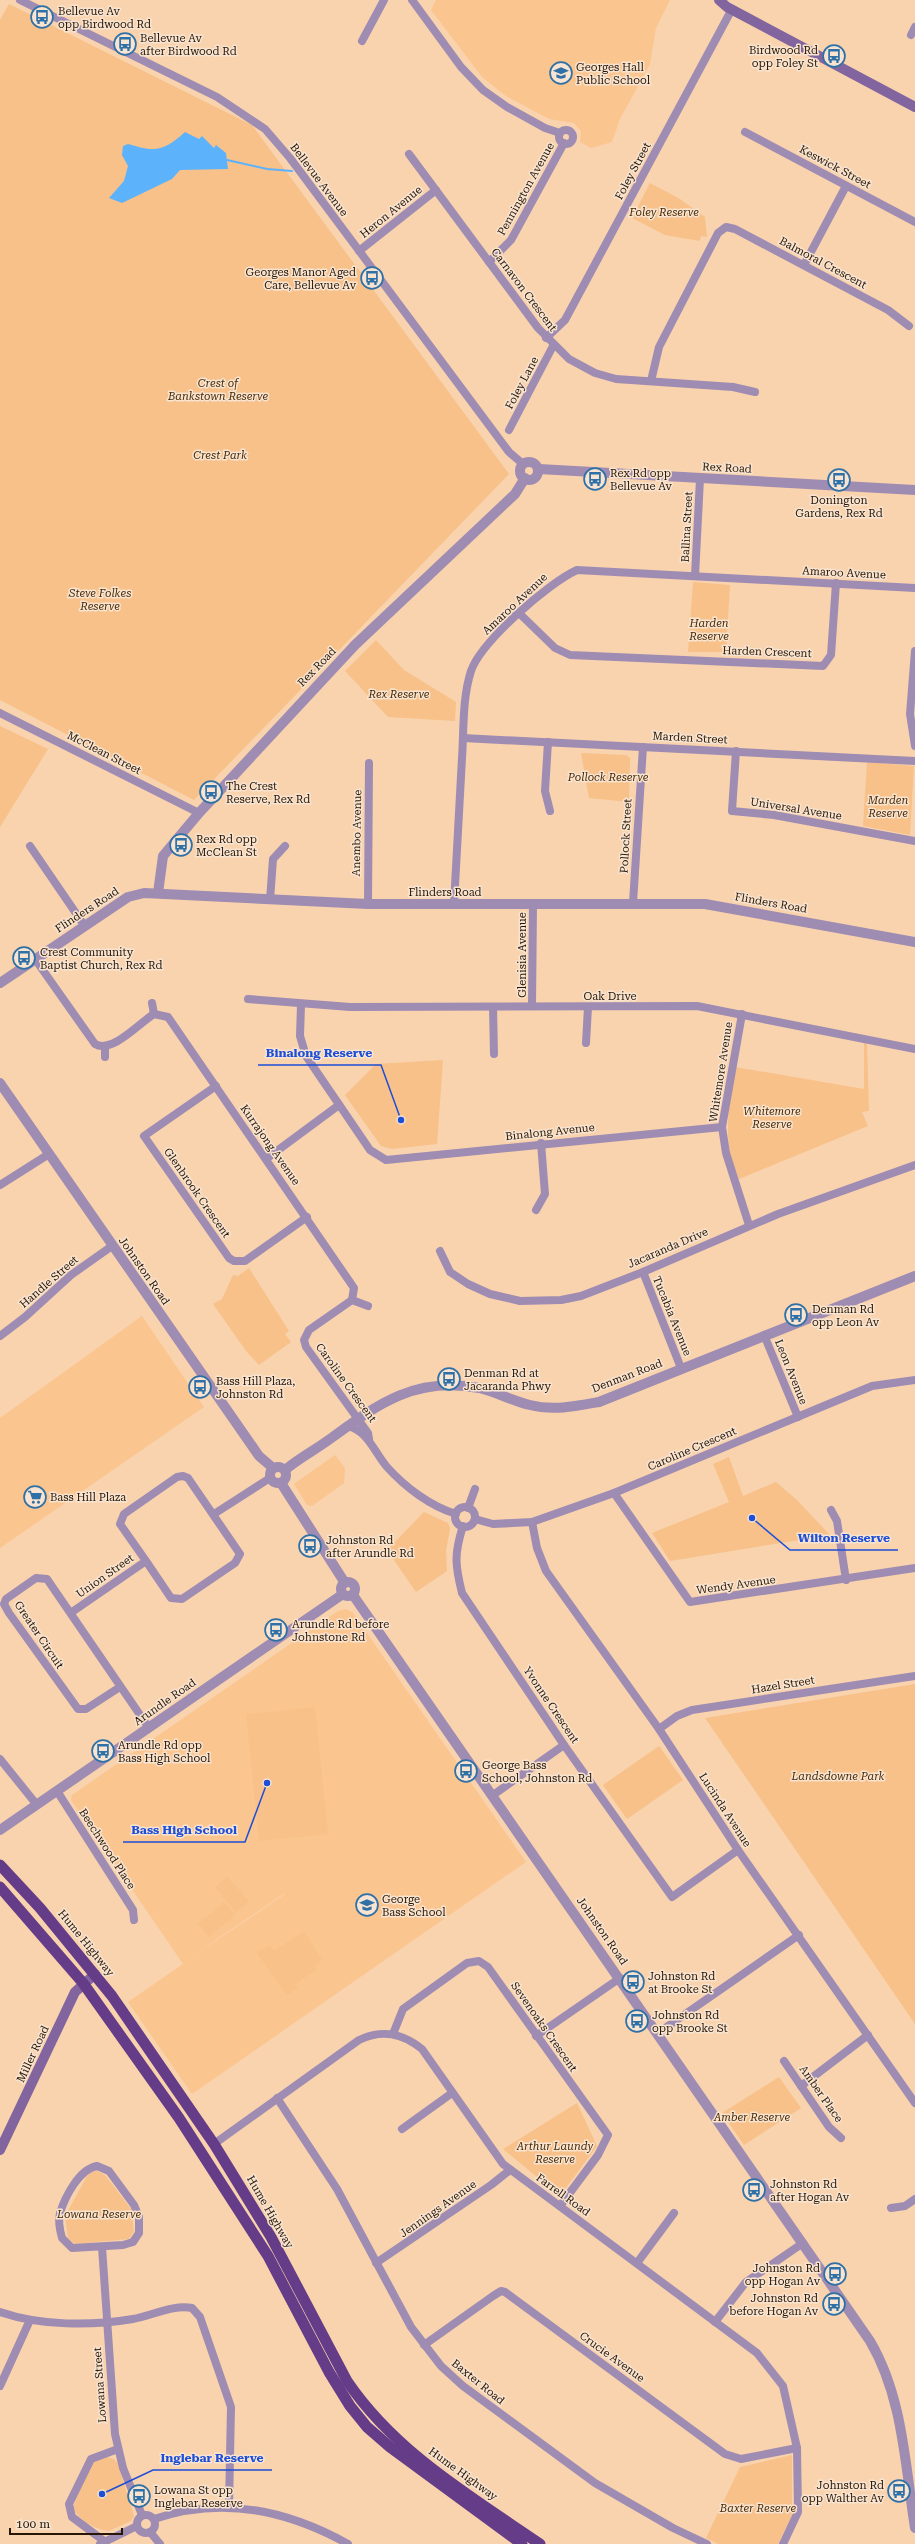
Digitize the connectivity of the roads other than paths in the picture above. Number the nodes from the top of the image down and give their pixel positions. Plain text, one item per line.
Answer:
1 (20, 0) edge
2 (384, 0) edge
3 (412, 0) edge
4 (720, 0) edge
5 (732, 9) junction
6 (362, 41) dead end
7 (915, 107) edge
8 (745, 132) dead end
9 (560, 133) junction
10 (564, 143) junction
11 (409, 154) dead end
12 (846, 186) junction
13 (436, 190) junction
14 (716, 222) dead end
15 (915, 222) edge
16 (722, 228) junction
17 (359, 251) junction
18 (489, 262) junction
19 (804, 265) junction
20 (909, 326) dead end
21 (546, 338) junction
22 (554, 346) junction
23 (651, 382) junction
24 (755, 392) dead end
25 (509, 430) dead end
26 (523, 464) junction
27 (539, 469) junction
28 (525, 478) junction
29 (700, 479) junction
30 (915, 490) edge
31 (695, 576) junction
32 (836, 583) junction
33 (915, 588) edge
34 (520, 614) junction
35 (915, 651) edge
36 (0, 713) edge
37 (463, 738) junction
38 (548, 742) junction
39 (915, 746) edge
40 (642, 747) junction
41 (736, 752) junction
42 (915, 761) edge
43 (369, 763) dead end
44 (550, 811) dead end
45 (199, 813) junction
46 (915, 841) edge
47 (30, 846) dead end
48 (285, 846) dead end
49 (158, 893) junction
50 (270, 900) junction
51 (454, 903) junction
52 (633, 903) junction
53 (368, 904) junction
54 (533, 904) junction
55 (84, 925) junction
56 (915, 942) edge
57 (35, 959) junction
58 (0, 983) edge
59 (248, 998) dead end
60 (152, 1003) dead end
61 (301, 1004) junction
62 (532, 1006) junction
63 (493, 1007) junction
64 (588, 1007) junction
65 (154, 1014) junction
66 (742, 1014) junction
67 (586, 1043) dead end
68 (104, 1047) junction
69 (915, 1049) edge
70 (494, 1054) dead end
71 (105, 1056) dead end
72 (0, 1083) edge
73 (216, 1086) junction
74 (339, 1105) junction
75 (722, 1127) junction
76 (541, 1143) junction
77 (49, 1154) junction
78 (266, 1159) junction
79 (915, 1166) edge
80 (0, 1185) edge
81 (536, 1210) dead end
82 (307, 1217) junction
83 (749, 1225) junction
84 (112, 1246) junction
85 (440, 1251) dead end
86 (643, 1272) junction
87 (915, 1276) edge
88 (352, 1300) junction
89 (368, 1306) dead end
90 (764, 1335) junction
91 (0, 1336) edge
92 (681, 1368) junction
93 (915, 1380) edge
94 (798, 1417) junction
95 (358, 1419) junction
96 (348, 1426) junction
97 (369, 1439) junction
98 (273, 1468) junction
99 (285, 1470) junction
100 (270, 1478) junction
101 (281, 1483) junction
102 (475, 1490) dead end
103 (614, 1493) junction
104 (468, 1508) junction
105 (831, 1510) dead end
106 (214, 1514) junction
107 (456, 1514) junction
108 (475, 1519) junction
109 (532, 1522) junction
110 (463, 1526) junction
111 (146, 1561) junction
112 (915, 1568) edge
113 (846, 1580) junction
114 (348, 1594) junction
115 (72, 1612) junction
116 (915, 1676) edge
117 (120, 1687) junction
118 (149, 1728) junction
119 (658, 1729) junction
120 (564, 1745) junction
121 (0, 1759) edge
122 (57, 1791) junction
123 (493, 1796) junction
124 (37, 1805) junction
125 (0, 1830) edge
126 (738, 1850) junction
127 (0, 1865) edge
128 (0, 1887) edge
129 (134, 1920) dead end
130 (799, 1935) junction
131 (95, 1974) junction
132 (620, 1978) junction
133 (83, 1983) junction
134 (658, 2033) junction
135 (393, 2034) junction
136 (868, 2035) junction
137 (536, 2036) junction
138 (784, 2061) dead end
139 (801, 2086) junction
140 (452, 2093) junction
141 (277, 2098) junction
142 (915, 2103) edge
143 (402, 2129) dead end
144 (841, 2138) dead end
145 (214, 2144) junction
146 (0, 2150) edge
147 (510, 2170) junction
148 (915, 2199) edge
149 (560, 2206) junction
150 (891, 2208) dead end
151 (674, 2213) dead end
152 (803, 2243) junction
153 (102, 2247) junction
154 (376, 2263) junction
155 (637, 2264) junction
156 (0, 2312) edge
157 (30, 2320) junction
158 (106, 2321) junction
159 (715, 2322) junction
160 (424, 2345) junction
161 (0, 2386) edge
162 (797, 2448) junction
163 (118, 2449) junction
164 (911, 2475) edge
165 (229, 2507) junction
166 (142, 2515) junction
167 (154, 2519) junction
168 (137, 2526) junction
169 (915, 2528) edge
170 (150, 2532) junction
171 (102, 2543) edge
172 (160, 2544) edge
173 (348, 2544) edge
174 (522, 2544) edge
175 (540, 2544) edge
176 (707, 2544) edge
177 (783, 2544) edge

1 - 17 street, Bellevue Avenue
2 - 6 street
3 - 9 street, Pennington Avenue
4 - 5 main road
5 - 7 main road
5 - 21 street, Foley Street
8 - 12 street, Keswick Street
9 - 10 street
9 - 10 street
10 - 18 street, Pennington Avenue
11 - 13 street, Carnavon Crescent
12 - 15 street, Keswick Street
12 - 19 street
13 - 17 street, Heron Avenue
13 - 18 street, Carnavon Crescent
14 - 16 street
16 - 19 street, Balmoral Crescent
16 - 23 street
17 - 26 street, Bellevue Avenue
18 - 21 street, Carnavon Crescent
19 - 20 street, Balmoral Crescent
21 - 22 street, Carnavon Crescent
22 - 23 street, Carnavon Crescent
22 - 25 street, Foley Lane
23 - 24 street, Carnavon Crescent
26 - 27 street
26 - 28 street
27 - 28 street
27 - 29 street, Rex Road
28 - 45 street, Rex Road
29 - 30 street, Rex Road
29 - 31 street, Ballina Street
31 - 32 street, Amaroo Avenue
31 - 34 street, Amaroo Avenue
32 - 33 street, Amaroo Avenue
32 - 34 street, Harden Crescent
34 - 37 street, Amaroo Avenue
35 - 39 street
36 - 45 street, McClean Street
37 - 38 street, Marden Street
37 - 51 street, Amaroo Avenue
38 - 40 street, Marden Street
38 - 44 street
40 - 41 street, Marden Street
40 - 52 street, Pollock Street
41 - 42 street, Marden Street
41 - 46 street, Universal Avenue
43 - 53 street, Anembo Avenue
45 - 49 street, Rex Road
47 - 55 street
48 - 50 street
49 - 50 street, Flinders Road
49 - 55 street, Flinders Road
50 - 53 street, Flinders Road
51 - 53 street, Flinders Road
51 - 54 street, Flinders Road
52 - 54 street, Flinders Road
52 - 56 street, Flinders Road
54 - 62 street, Glenisia Avenue
55 - 57 street, Flinders Road
57 - 58 street, Flinders Road
57 - 68 street
59 - 61 street, Oak Drive
60 - 65 street
61 - 63 street, Oak Drive
61 - 74 street, Binalong Avenue
62 - 63 street, Oak Drive
62 - 64 street, Oak Drive
63 - 70 street
64 - 66 street, Oak Drive
64 - 67 street
65 - 68 street
65 - 73 street, Kurrajong Avenue
66 - 69 street, Oak Drive
66 - 75 street, Whitemore Avenue
68 - 71 street
72 - 77 street, Johnston Road
73 - 78 street, Kurrajong Avenue
73 - 82 street, Glenbrook Crescent
74 - 76 street, Binalong Avenue
74 - 78 street
75 - 76 street, Binalong Avenue
75 - 83 street, Whitemore Avenue
76 - 81 street
77 - 80 street
77 - 84 street, Johnston Road
78 - 82 street, Kurrajong Avenue
79 - 83 street, Jacaranda Drive
82 - 88 street, Kurrajong Avenue
83 - 86 street, Jacaranda Drive
84 - 91 street, Handle Street
84 - 98 street, Johnston Road
85 - 86 street, Jacaranda Drive
86 - 92 street, Tucabia Avenue
87 - 90 street, Denman Road
88 - 89 street
88 - 95 street, Caroline Crescent
90 - 92 street, Denman Road
90 - 94 street, Leon Avenue
92 - 95 street, Denman Road
93 - 94 street, Caroline Crescent
94 - 103 street, Caroline Crescent
95 - 96 street, Denman Road
95 - 97 street, Caroline Crescent
96 - 97 street, Caroline Crescent
96 - 99 street, Denman Road
97 - 107 street, Caroline Crescent
98 - 99 street
98 - 100 street
99 - 101 street
100 - 101 street
100 - 106 street
101 - 114 street
102 - 104 street
103 - 109 street, Caroline Crescent
103 - 113 street, Wendy Avenue
104 - 107 street
104 - 108 street
105 - 113 street
106 - 111 street
106 - 111 street, Union Street
107 - 110 street
108 - 109 street, Caroline Crescent
108 - 110 street
109 - 119 street, Lucinda Avenue
110 - 120 street, Yvonne Crescent
111 - 115 street, Union Street
112 - 113 street, Wendy Avenue
114 - 118 street, Arundle Road
114 - 123 street, Johnston Road
115 - 117 street, Greater Circuit
115 - 117 street, Greater Circuit
116 - 119 street, Hazel Street
117 - 118 street, Greater Circuit
118 - 122 street, Arundle Road
119 - 126 street, Lucinda Avenue
120 - 123 street
120 - 126 street, Yvonne Crescent
121 - 124 street
122 - 124 street, Arundle Road
122 - 129 street, Beechwood Place
123 - 132 street, Johnston Road
124 - 125 street, Arundle Road
126 - 130 street, Lucinda Avenue
127 - 131 highway, Hume Highway
128 - 133 highway, Hume Highway
130 - 134 street
130 - 136 street, Lucinda Avenue
131 - 133 main road, Miller Road
131 - 145 highway, Hume Highway
132 - 134 street, Johnston Road
132 - 137 street
133 - 146 main road, Miller Road
133 - 174 highway, Hume Highway
134 - 152 street, Johnston Road
135 - 137 street, Sevenoaks Crescent
135 - 140 street, Farrell Road
135 - 141 street, Farrell Road
136 - 139 street
136 - 142 street, Lucinda Avenue
137 - 149 street, Sevenoaks Crescent
138 - 139 street, Amber Place
139 - 144 street, Amber Place
140 - 143 street
140 - 147 street, Farrell Road
141 - 145 street, Farrell Road
141 - 154 street, Baxter Road
145 - 175 highway, Hume Highway
147 - 149 street, Farrell Road
147 - 154 street, Jennings Avenue
148 - 150 street
149 - 155 street, Farrell Road
151 - 155 street
152 - 159 street
152 - 164 street, Johnston Road
153 - 153 street
153 - 158 street, Lowana Street
154 - 160 street, Baxter Road
155 - 159 street, Farrell Road
156 - 157 street
157 - 158 street
157 - 161 street
158 - 163 street, Lowana Street
158 - 165 street
159 - 162 street, Farrell Road
160 - 162 street, Crucie Avenue
160 - 176 street, Baxter Road
162 - 177 street, Farrell Road
163 - 166 street, Lowana Street
163 - 171 street
164 - 169 street, Johnston Road
165 - 167 street
165 - 173 street
166 - 167 street
166 - 168 street
167 - 170 street
168 - 170 street
168 - 171 street
170 - 172 street

